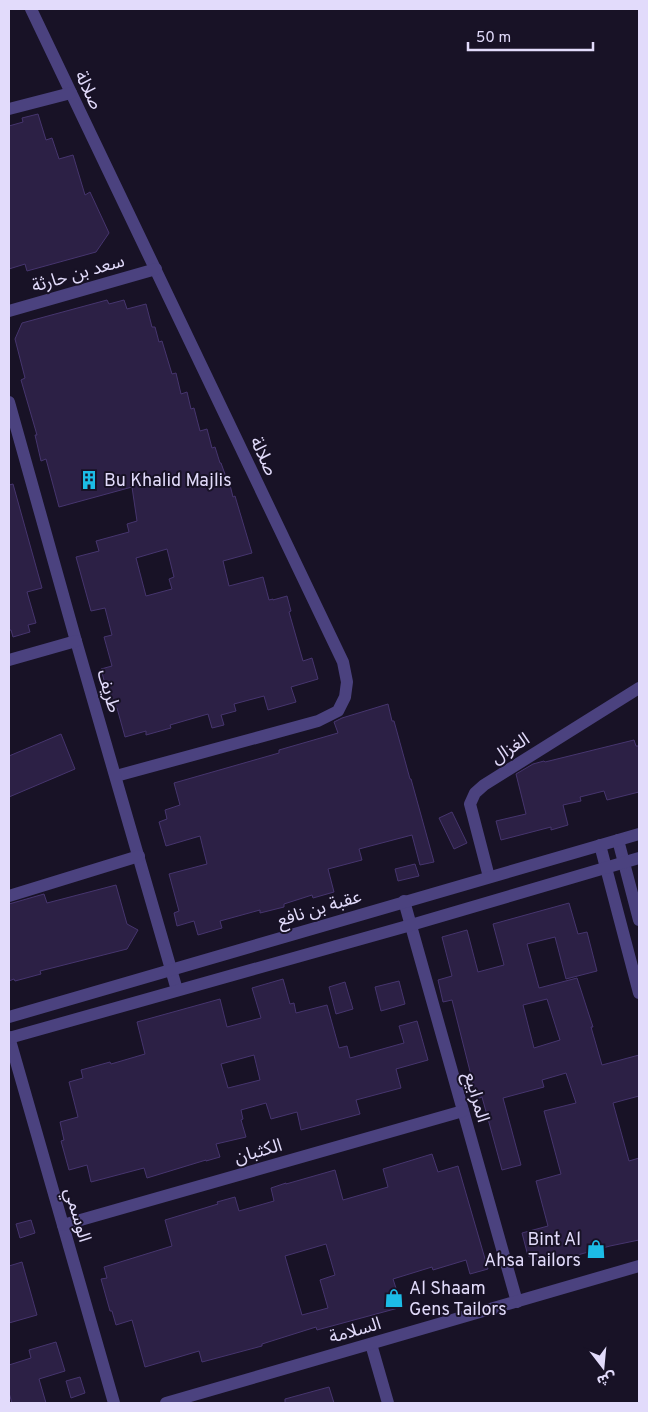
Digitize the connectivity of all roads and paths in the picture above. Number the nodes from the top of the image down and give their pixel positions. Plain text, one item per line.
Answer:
1 (31, 9) edge
2 (71, 93) junction
3 (9, 110) edge
4 (156, 268) junction
5 (9, 311) edge
6 (9, 402) edge
7 (76, 641) junction
8 (9, 660) edge
9 (639, 688) edge
10 (116, 776) junction
11 (639, 834) edge
12 (618, 840) junction
13 (600, 845) junction
14 (139, 856) junction
15 (639, 858) edge
16 (624, 862) junction
17 (606, 867) junction
18 (489, 877) junction
19 (9, 896) edge
20 (404, 901) junction
21 (639, 920) edge
22 (411, 925) junction
23 (172, 971) junction
24 (177, 990) junction
25 (639, 993) edge
26 (9, 1017) edge
27 (9, 1038) edge
28 (463, 1111) junction
29 (63, 1225) junction
30 (639, 1266) edge
31 (516, 1302) junction
32 (371, 1344) junction
33 (114, 1403) edge
34 (166, 1403) edge
35 (388, 1403) edge

1 - 2 street, صلالة
2 - 3 street
2 - 4 street, صلالة
4 - 5 street, سعد بن حارثة
4 - 10 street, صلالة
6 - 7 street, طريف
7 - 8 street
7 - 10 street, طريف
9 - 18 street, الغزال
10 - 14 street, طريف
11 - 12 street, عقبة بن نافع
12 - 13 street, عقبة بن نافع
12 - 16 street
13 - 17 street
13 - 18 street, عقبة بن نافع
14 - 19 street
14 - 23 street, طريف
15 - 16 street
16 - 17 street
16 - 21 street
17 - 22 street
17 - 25 street
18 - 20 street, عقبة بن نافع
20 - 22 street, المرابيع
20 - 23 street, عقبة بن نافع
22 - 24 street
22 - 28 street, المرابيع
23 - 24 street, طريف
23 - 26 street, عقبة بن نافع
24 - 27 street
27 - 29 street, الوسمي
28 - 29 street, الكثبان
28 - 31 street, المرابيع
29 - 33 street, الوسمي
30 - 31 street, السلامة
31 - 32 street, السلامة
32 - 34 street, السلامة
32 - 35 street

